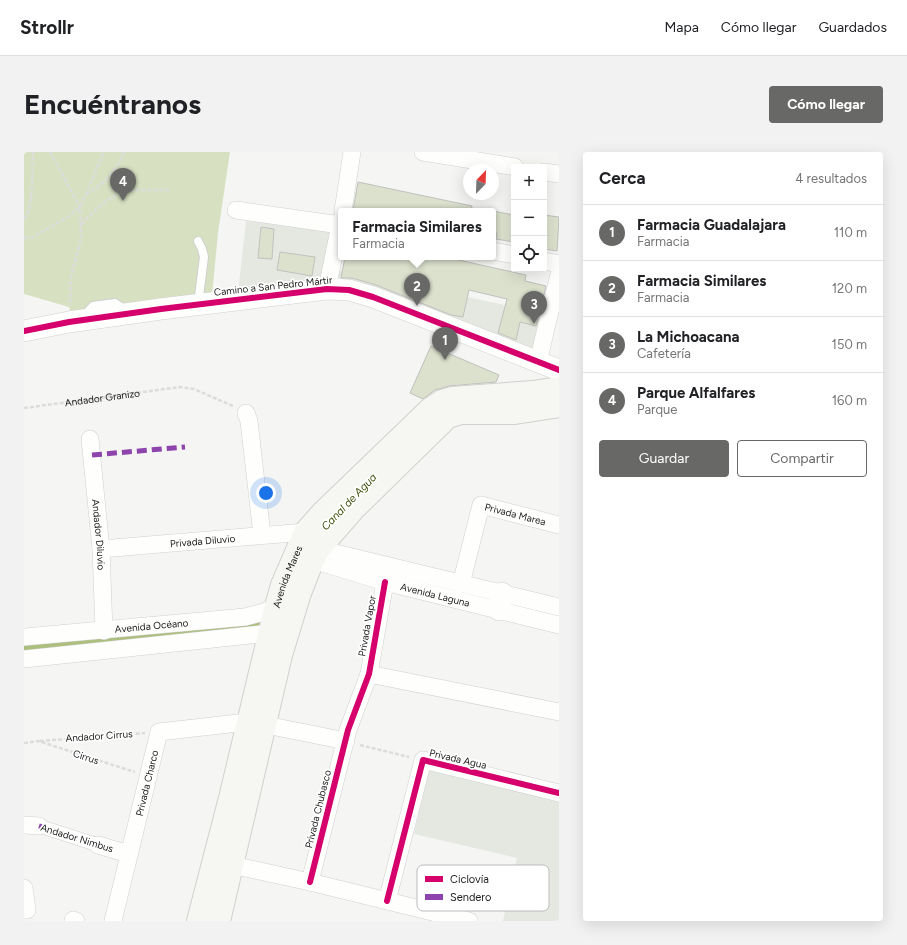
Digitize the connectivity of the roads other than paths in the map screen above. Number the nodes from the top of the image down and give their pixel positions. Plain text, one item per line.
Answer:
1 (352, 152) edge
2 (423, 152) edge
3 (511, 166) edge
4 (547, 172) edge
5 (559, 174) edge
6 (343, 208) edge
7 (236, 210) dead end
8 (338, 220) edge
9 (338, 235) edge
10 (198, 241) dead end
11 (496, 252) edge
12 (511, 255) edge
13 (547, 262) edge
14 (559, 264) edge
15 (559, 274) edge
16 (327, 289) junction
17 (198, 304) junction
18 (24, 331) edge
19 (538, 362) junction
20 (559, 370) edge
21 (559, 388) edge
22 (559, 406) edge
23 (246, 413) road end
24 (90, 439) dead end
25 (559, 525) edge
26 (305, 532) junction
27 (262, 535) junction
28 (100, 549) junction
29 (316, 554) junction
30 (385, 582) junction
31 (460, 584) junction
32 (501, 601) junction
33 (276, 606) junction
34 (559, 607) edge
35 (559, 625) edge
36 (104, 631) junction
37 (270, 633) junction
38 (24, 635) edge
39 (24, 659) edge
40 (369, 674) junction
41 (559, 712) edge
42 (256, 724) junction
43 (346, 741) junction
44 (559, 794) edge
45 (239, 799) junction
46 (31, 826) edge
47 (98, 845) joint
48 (129, 854) junction
49 (232, 865) junction
50 (310, 882) junction
51 (24, 888) edge
52 (387, 901) junction
53 (417, 908) edge
54 (26, 910) edge
55 (428, 911) edge
56 (112, 921) edge
57 (198, 921) edge
58 (219, 921) edge
59 (469, 921) edge

1 - 6 street
2 - 3 street
4 - 5 street
7 - 8 street
9 - 16 street
10 - 17 lane
11 - 12 street
13 - 14 street
15 - 19 street
16 - 17 street, Camino a San Pedro Mártir
16 - 19 street, Camino a San Pedro Mártir
17 - 18 street, Camino a San Pedro Mártir
19 - 20 street, Camino a San Pedro Mártir
21 - 26 main road, Avenida Mares
22 - 29 main road, Avenida Mares
23 - 27 street
24 - 28 street, Andador Diluvio
25 - 31 street, Privada Marea
26 - 27 street, Privada Diluvio
26 - 33 main road, Avenida Mares
27 - 28 street, Privada Diluvio
28 - 36 street, Andador Diluvio
29 - 30 street, Avenida Laguna
29 - 31 street, Avenida Laguna
29 - 42 main road, Avenida Mares
30 - 32 street, Avenida Laguna
30 - 40 street, Privada Vapor
31 - 32 street, Avenida Laguna
32 - 34 street, Avenida Laguna
32 - 35 street, Avenida Laguna
33 - 36 street, Avenida Océano
33 - 37 main road, Avenida Mares
36 - 38 street, Avenida Océano
37 - 39 street, Avenida Océano
37 - 42 main road, Avenida Mares
40 - 41 street
40 - 43 street, Privada Vapor
42 - 43 street
42 - 45 main road, Avenida Mares
42 - 48 street, Privada Charco
43 - 50 street, Privada Chubasco
44 - 52 street, Privada Agua
45 - 49 main road, Avenida Mares
45 - 57 main road, Avenida Mares
46 - 47 street, Andador Nimbus
47 - 48 street, Andador Nimbus
48 - 56 street, Privada Charco
49 - 50 street
49 - 58 main road, Avenida Mares
50 - 52 street
51 - 54 street
52 - 53 street
55 - 59 street

